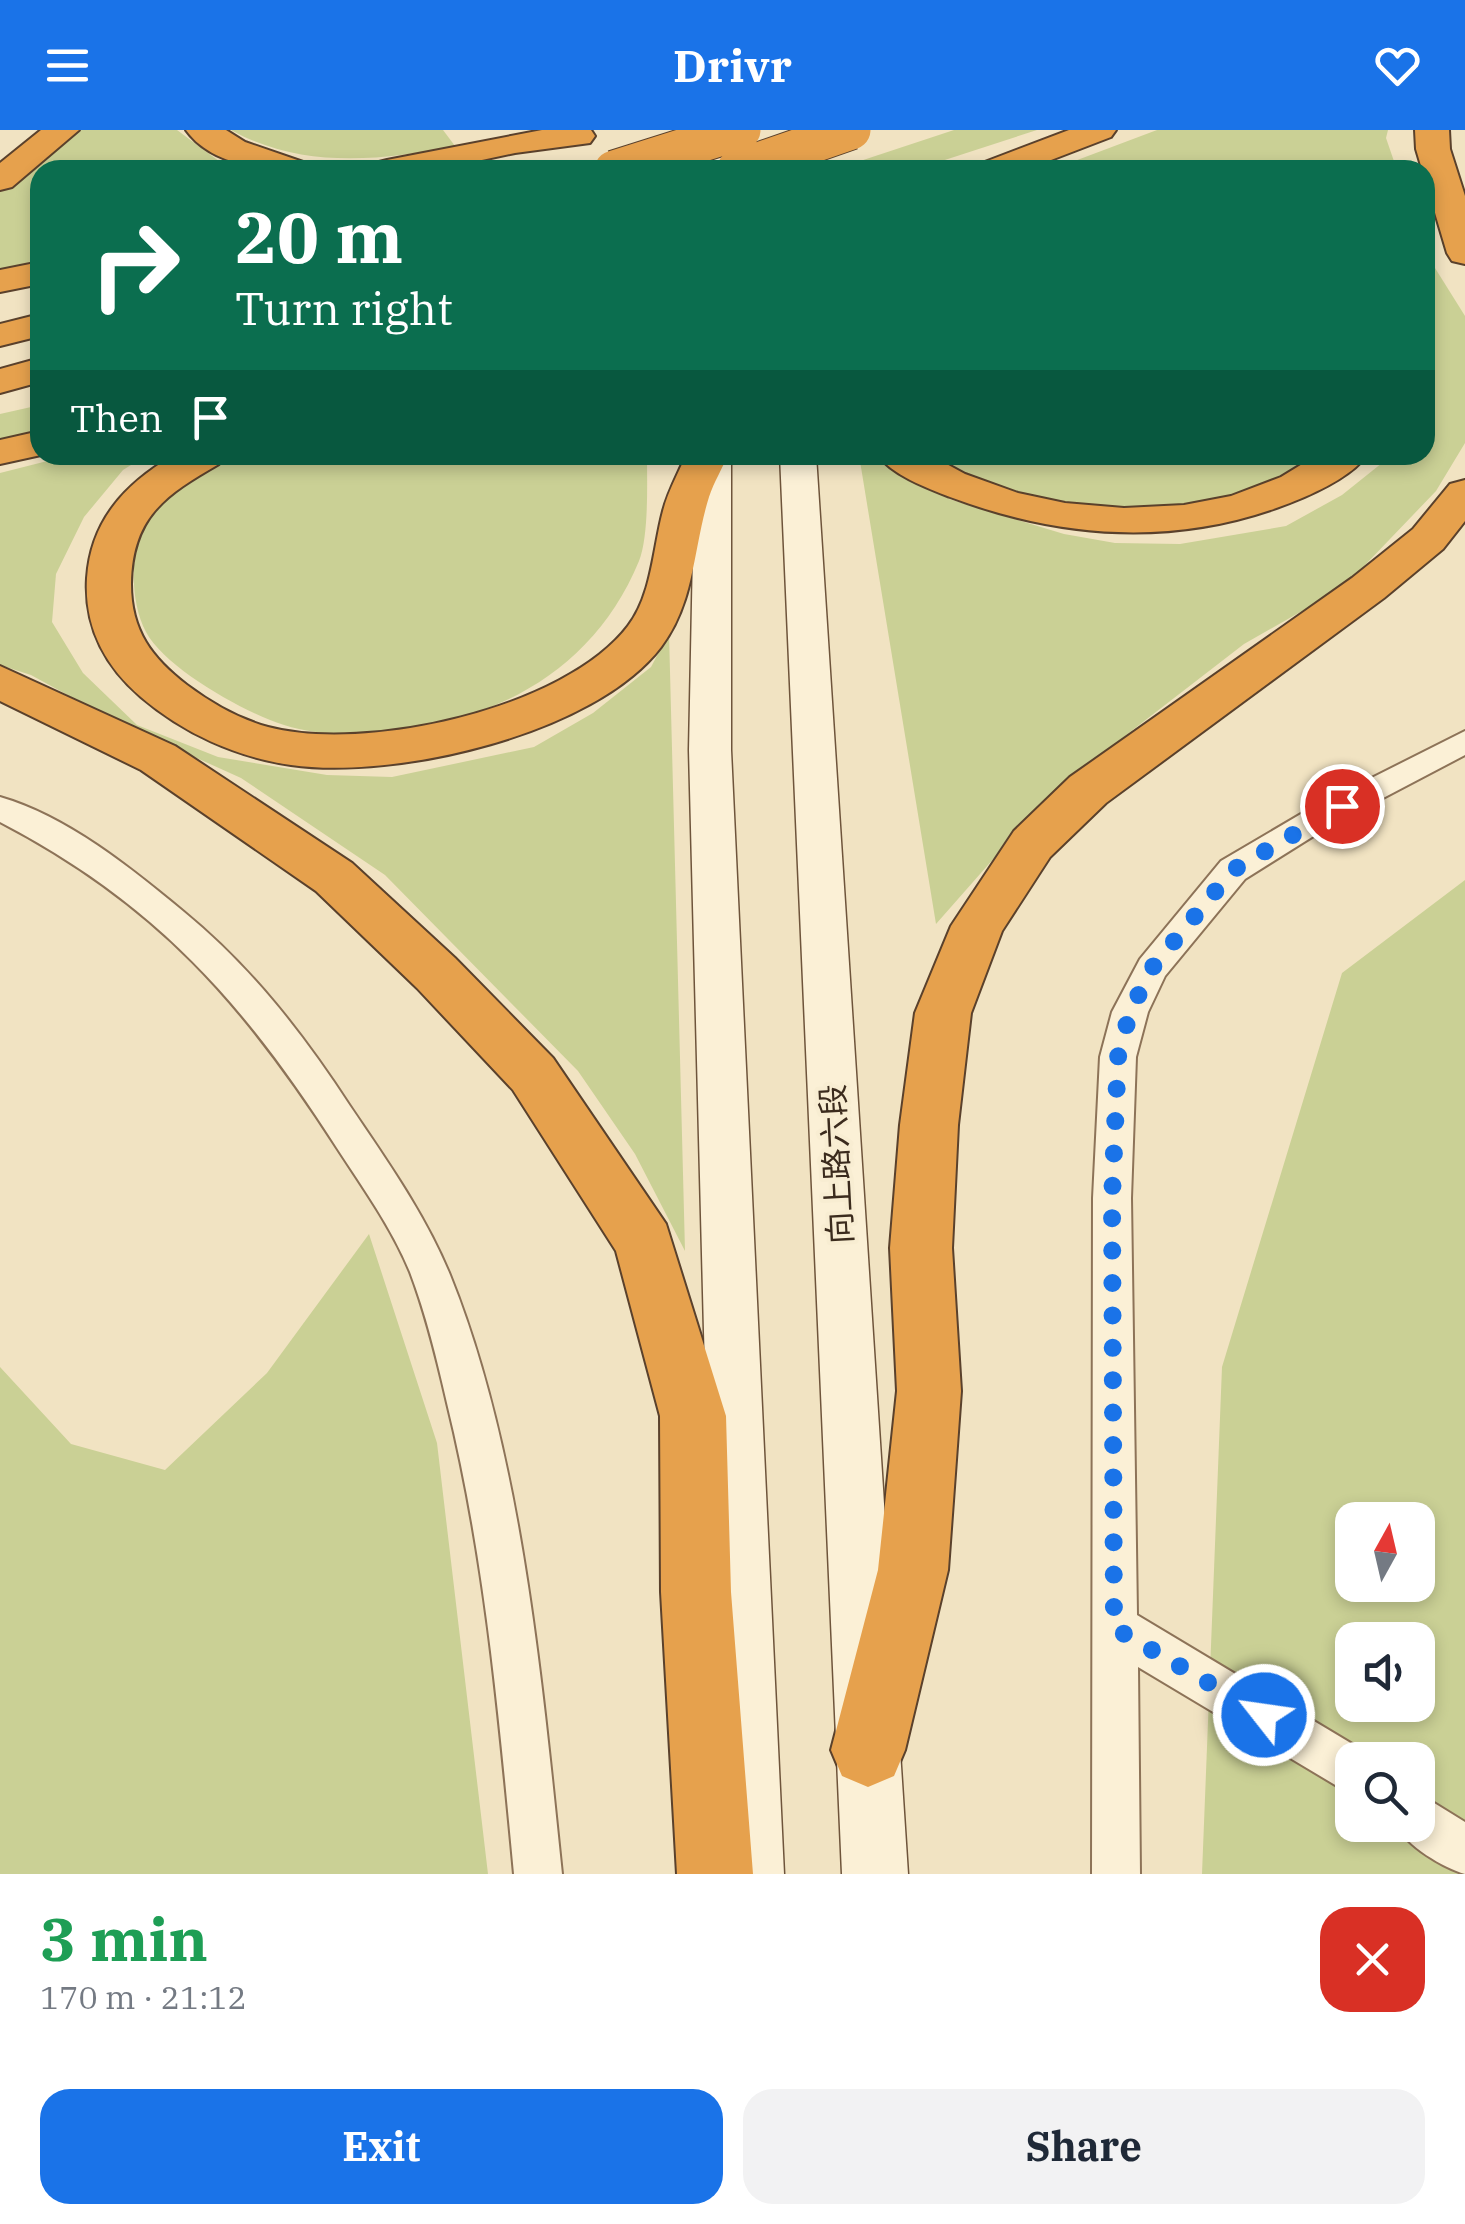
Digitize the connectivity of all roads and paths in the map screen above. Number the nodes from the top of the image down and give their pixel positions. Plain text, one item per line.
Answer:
1 (62, 130) edge
2 (203, 130) edge
3 (780, 130) edge
4 (851, 130) edge
5 (1099, 130) edge
6 (1432, 130) edge
7 (588, 133) edge
8 (719, 140) edge
9 (265, 160) edge
10 (435, 160) edge
11 (514, 160) edge
12 (649, 160) edge
13 (765, 160) edge
14 (782, 160) edge
15 (1020, 160) edge
16 (0, 180) edge
17 (1465, 254) edge
18 (30, 275) edge
19 (0, 281) edge
20 (30, 328) edge
21 (0, 335) edge
22 (30, 373) edge
23 (0, 381) edge
24 (30, 445) edge
25 (0, 452) edge
26 (186, 465) edge
27 (705, 465) edge
28 (710, 465) edge
29 (799, 465) edge
30 (917, 465) edge
31 (1333, 465) edge
32 (1465, 493) edge
33 (0, 682) edge
34 (1465, 742) edge
35 (0, 808) edge
36 (1114, 1628) junction
37 (868, 1750) junction
38 (1335, 1759) edge
39 (1435, 1830) edge
40 (1465, 1852) edge
41 (538, 1874) edge
42 (715, 1874) edge
43 (751, 1874) edge
44 (874, 1874) edge
45 (1116, 1874) edge

1 - 16 highway
2 - 9 highway
3 - 14 main road
4 - 13 highway, bridge
5 - 15 highway
6 - 17 highway
7 - 10 highway
7 - 11 highway
8 - 12 highway, bridge
18 - 19 highway
20 - 21 highway
22 - 23 highway
24 - 25 highway
26 - 27 highway
28 - 43 main road
29 - 37 main road, 向上路六段
30 - 31 highway
32 - 37 highway
33 - 42 highway
34 - 36 street
35 - 41 street
36 - 38 street
36 - 45 street
37 - 44 main road, 向上路六段
39 - 40 street

